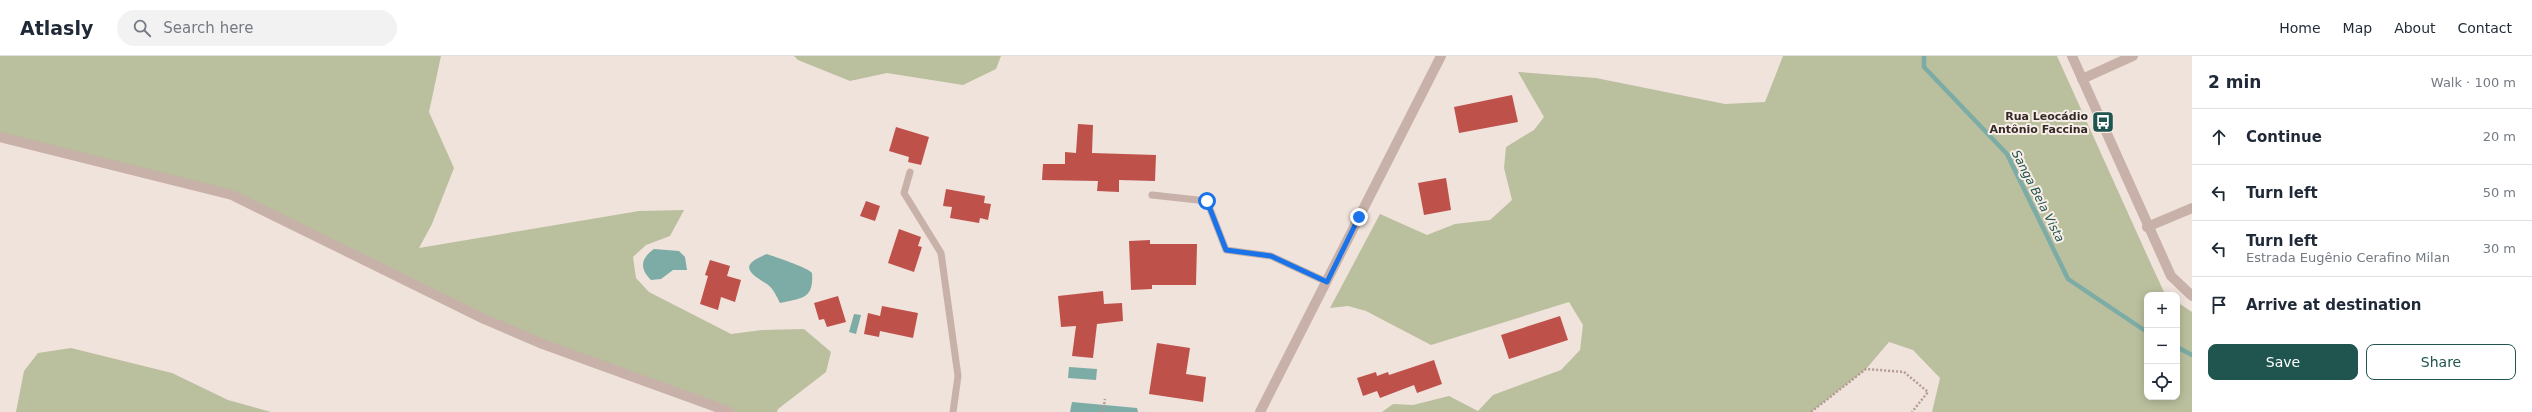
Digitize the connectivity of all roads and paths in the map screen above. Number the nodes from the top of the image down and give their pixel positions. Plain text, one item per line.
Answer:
1 (1441, 56) edge
2 (2072, 56) edge
3 (2133, 56) edge
4 (2082, 79) junction
5 (0, 137) edge
6 (910, 172) dead end
7 (1152, 195) dead end
8 (2192, 208) edge
9 (2147, 227) junction
10 (1327, 282) junction
11 (2192, 296) edge
12 (1105, 400) dead end
13 (730, 412) edge
14 (953, 412) edge
15 (1103, 412) edge
16 (1260, 412) edge
17 (1811, 412) edge
18 (1912, 412) edge

1 - 10 street
2 - 4 street
3 - 4 street
4 - 9 street
5 - 13 street
6 - 14 lane
7 - 10 lane
8 - 9 street
9 - 11 street
10 - 16 street
12 - 15 path
17 - 18 path

